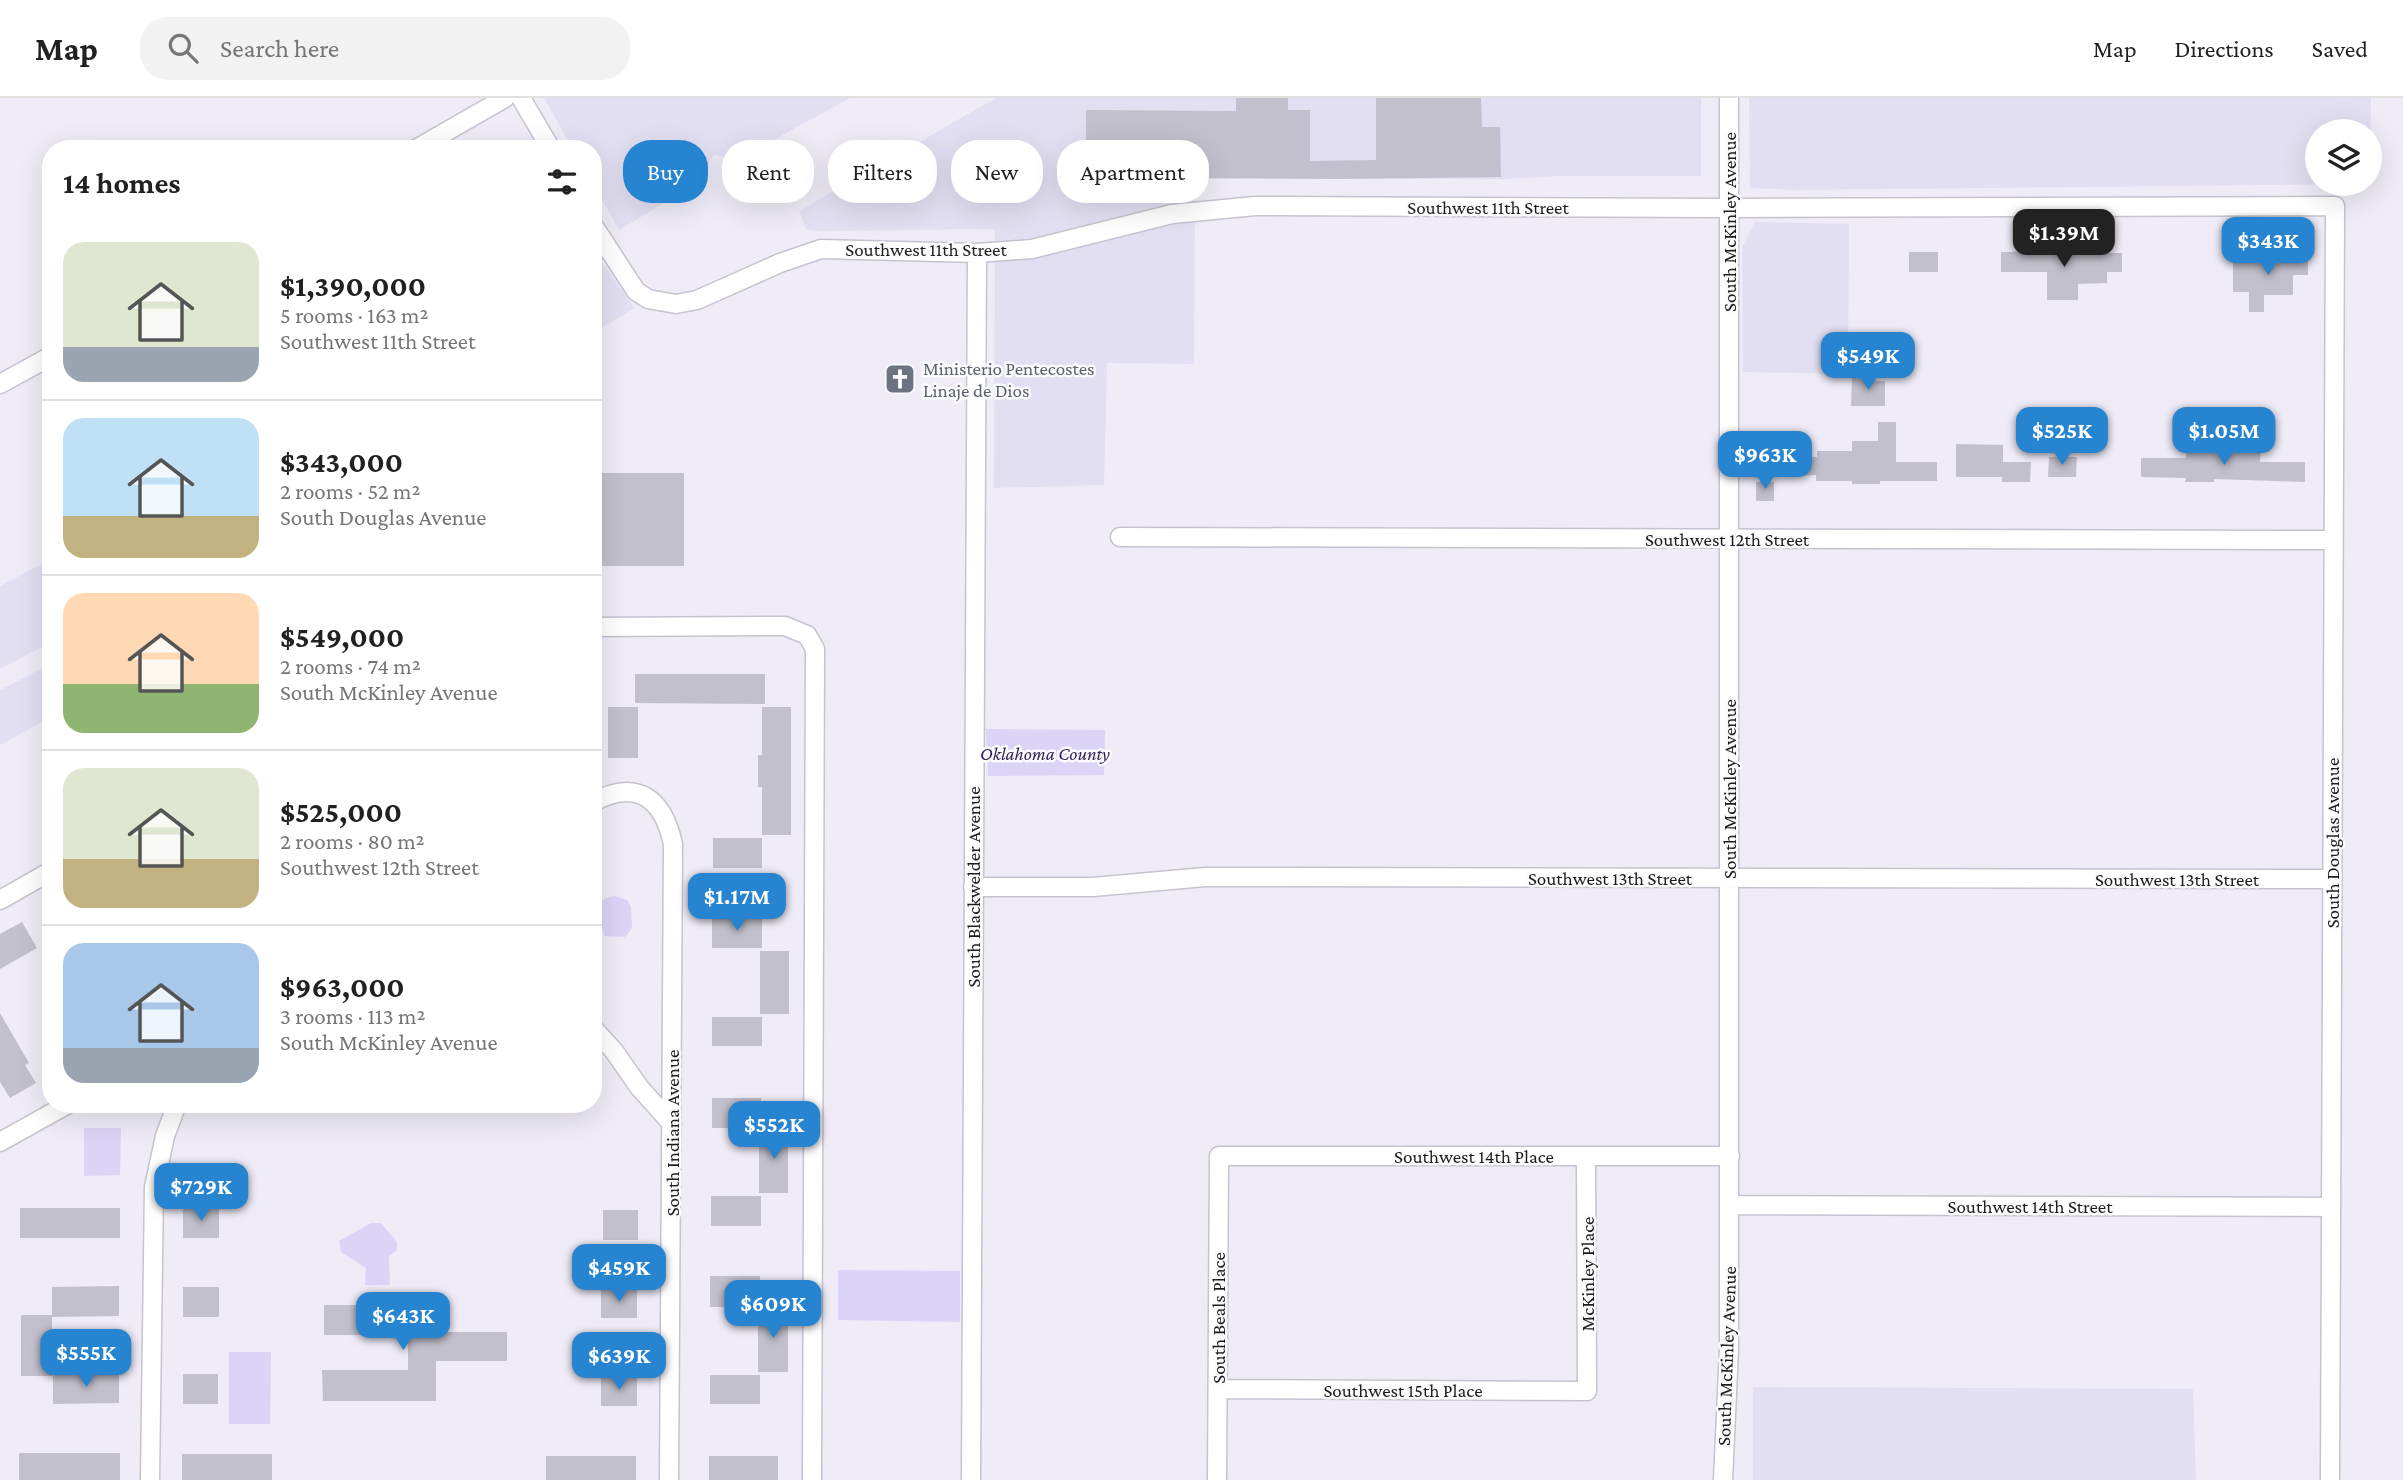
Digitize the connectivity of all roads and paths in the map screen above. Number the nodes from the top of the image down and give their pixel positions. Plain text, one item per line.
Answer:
1 (505, 98) edge
2 (521, 98) edge
3 (1730, 98) edge
4 (432, 140) edge
5 (546, 140) edge
6 (2335, 206) joint
7 (1729, 208) junction
8 (602, 240) edge
9 (977, 253) junction
10 (42, 360) edge
11 (0, 384) edge
12 (1120, 537) dead end
13 (1730, 540) junction
14 (2333, 540) junction
15 (602, 627) edge
16 (602, 798) edge
17 (42, 876) edge
18 (1729, 878) junction
19 (2332, 879) junction
20 (973, 887) junction
21 (0, 900) edge
22 (602, 1038) edge
23 (52, 1113) edge
24 (174, 1113) edge
25 (672, 1124) junction
26 (0, 1142) edge
27 (1219, 1156) joint
28 (1730, 1156) junction
29 (1586, 1157) junction
30 (1730, 1205) junction
31 (2331, 1207) junction
32 (1218, 1389) junction
33 (1587, 1391) joint
34 (150, 1480) edge
35 (669, 1480) edge
36 (812, 1480) edge
37 (971, 1480) edge
38 (1217, 1480) edge
39 (1723, 1480) edge
40 (2330, 1480) edge

1 - 4 street
2 - 5 street
3 - 7 street, South McKinley Avenue
6 - 7 street, Southwest 11th Street
6 - 14 street, South Douglas Avenue
7 - 9 street, Southwest 11th Street
7 - 13 street, South McKinley Avenue
8 - 9 street, Southwest 11th Street
9 - 20 street, South Blackwelder Avenue
10 - 11 street
12 - 13 street, Southwest 12th Street
13 - 14 street, Southwest 12th Street
13 - 18 street, South McKinley Avenue
14 - 19 street, South Douglas Avenue
15 - 36 street
16 - 25 street, South Indiana Avenue
17 - 21 street
18 - 19 street, Southwest 13th Street
18 - 20 street, Southwest 13th Street
18 - 28 street, South McKinley Avenue
19 - 31 street, South Douglas Avenue
20 - 37 street, South Blackwelder Avenue
22 - 25 street
23 - 26 street
24 - 34 street
25 - 35 street, South Indiana Avenue
27 - 29 street, Southwest 14th Place
27 - 32 street, South Beals Place
28 - 29 street, Southwest 14th Place
28 - 30 street, South McKinley Avenue
29 - 33 street, McKinley Place
30 - 31 street, Southwest 14th Street
30 - 39 street, South McKinley Avenue
31 - 40 street, South Douglas Avenue
32 - 33 street, Southwest 15th Place
32 - 38 street, South Beals Place

